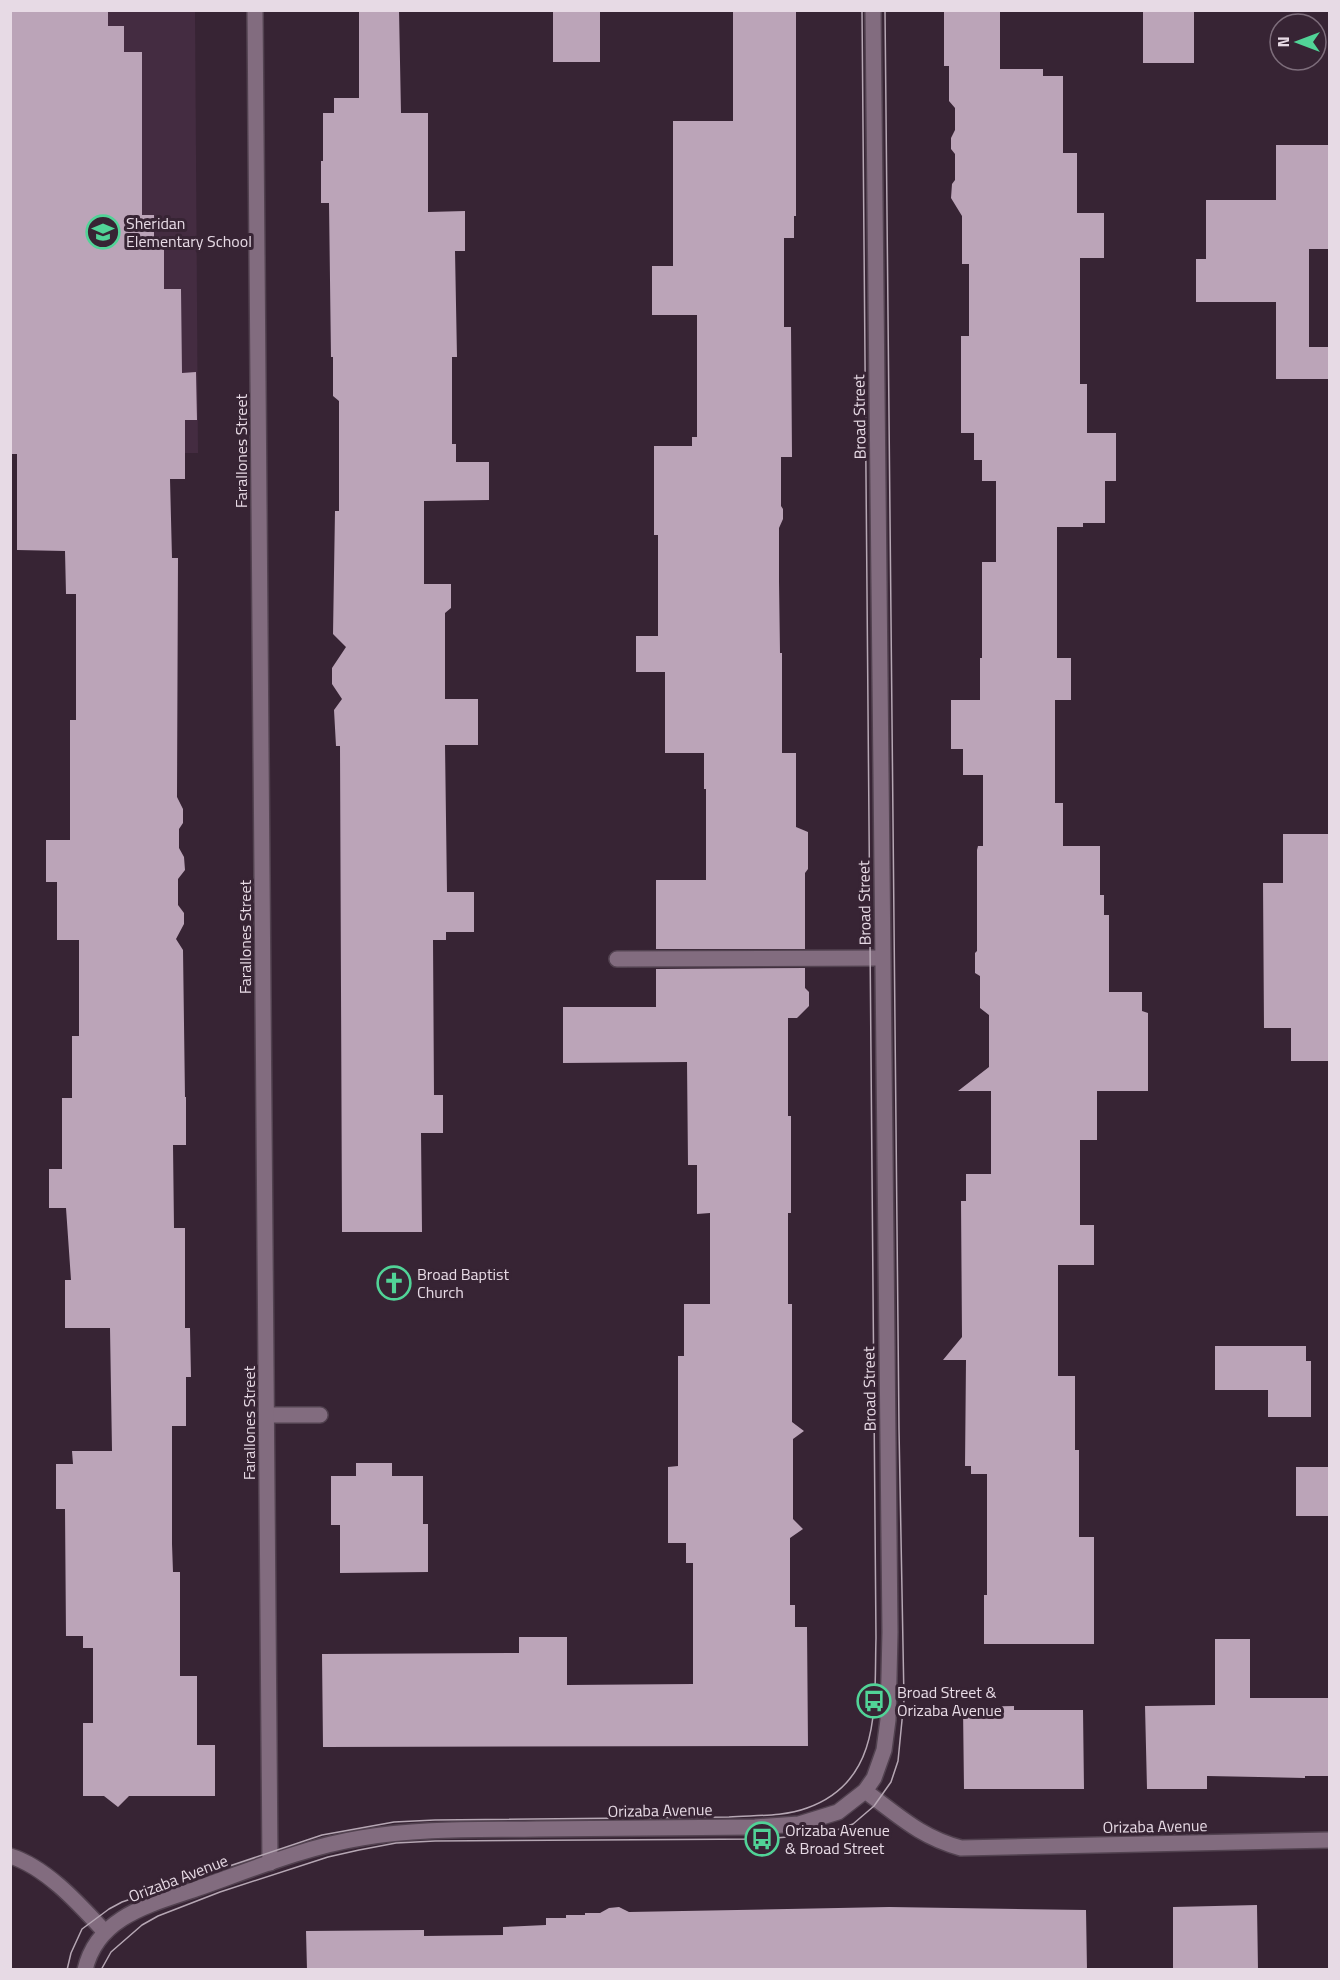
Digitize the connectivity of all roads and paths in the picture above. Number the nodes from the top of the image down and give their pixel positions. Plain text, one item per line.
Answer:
1 (255, 10) edge
2 (873, 10) edge
3 (882, 958) junction
4 (616, 959) dead end
5 (267, 1415) junction
6 (320, 1415) dead end
7 (865, 1791) junction
8 (1329, 1840) edge
9 (10, 1856) edge
10 (270, 1863) junction
11 (104, 1931) junction
12 (85, 1970) edge

1 - 5 street, Farallones Street
2 - 3 street, Broad Street
3 - 4 street
3 - 7 street, Broad Street
5 - 6 street
5 - 10 street, Farallones Street
7 - 8 street, Orizaba Avenue
7 - 10 street, Orizaba Avenue
9 - 11 street
10 - 11 street, Orizaba Avenue
11 - 12 street

